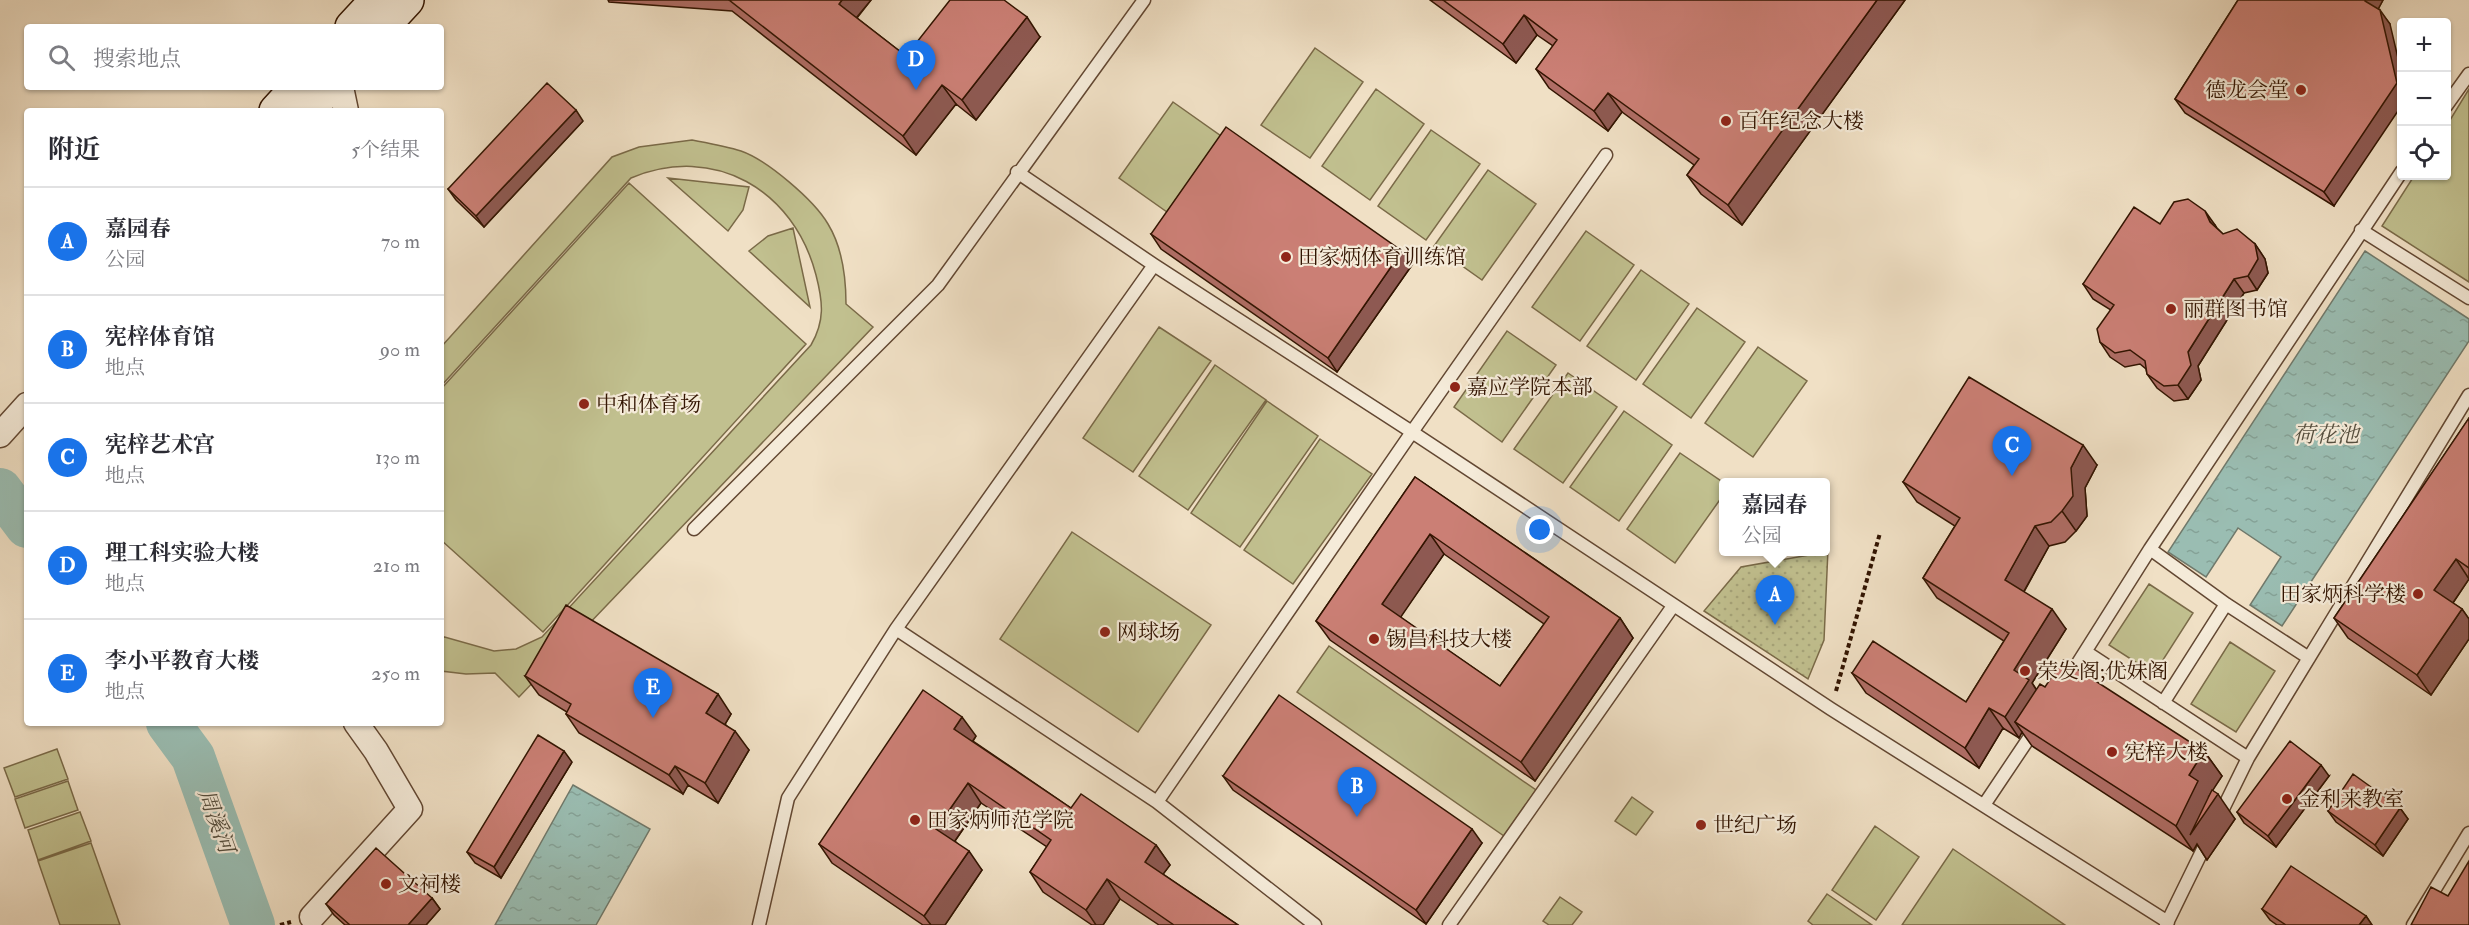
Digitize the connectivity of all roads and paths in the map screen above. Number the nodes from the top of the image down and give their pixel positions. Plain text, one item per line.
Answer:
1 (377, 0) edge
2 (406, 0) edge
3 (1144, 0) edge
4 (355, 24) edge
5 (385, 24) edge
6 (2469, 74) edge
7 (295, 90) edge
8 (326, 90) edge
9 (342, 90) edge
10 (2451, 99) edge
11 (279, 108) edge
12 (310, 108) edge
13 (345, 108) edge
14 (1606, 155) dead end
15 (1017, 172) junction
16 (2397, 178) edge
17 (2361, 230) junction
18 (1154, 265) junction
19 (2469, 298) edge
20 (2469, 395) edge
21 (24, 408) edge
22 (1412, 432) junction
23 (0, 435) edge
24 (694, 529) dead end
25 (1880, 533) dead end
26 (2150, 549) junction
27 (2226, 604) junction
28 (1673, 606) junction
29 (896, 629) junction
30 (2086, 652) junction
31 (2309, 658) junction
32 (2060, 690) edge
33 (2163, 703) junction
34 (1831, 709) junction
35 (2041, 719) edge
36 (358, 726) edge
37 (2248, 758) junction
38 (1157, 802) junction
39 (1984, 805) junction
40 (2469, 833) edge
41 (312, 917) dead end
42 (2167, 924) edge
43 (759, 925) edge
44 (1315, 925) edge
45 (1449, 925) edge
46 (2413, 925) edge

1 - 4 street
2 - 5 street
3 - 15 lane
6 - 10 lane
7 - 11 street
8 - 12 street
9 - 13 street
14 - 22 lane
15 - 18 lane
15 - 24 lane
16 - 17 lane
17 - 19 lane
17 - 26 lane
18 - 22 lane
18 - 29 lane
20 - 31 lane
21 - 23 street
22 - 28 lane
22 - 38 lane
25 - 34 path
26 - 27 lane
26 - 30 lane
27 - 31 lane
27 - 33 lane
28 - 34 lane
28 - 45 lane
29 - 38 lane
29 - 43 lane
30 - 32 lane
30 - 33 lane
31 - 37 lane
33 - 37 lane
34 - 39 lane
35 - 39 lane
36 - 41 street
37 - 42 lane
38 - 44 lane
39 - 42 lane
40 - 46 lane

